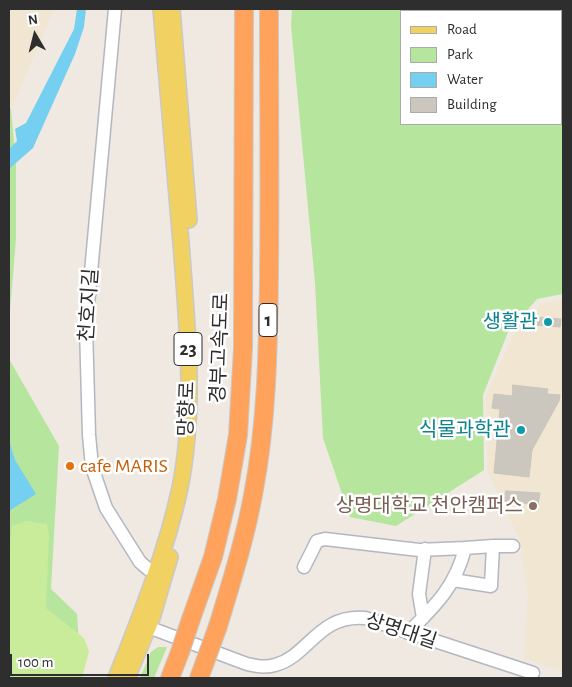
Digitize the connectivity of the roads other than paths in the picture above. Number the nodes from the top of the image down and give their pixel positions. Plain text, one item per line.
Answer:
1 (115, 9) edge
2 (161, 9) edge
3 (172, 9) edge
4 (244, 9) edge
5 (269, 9) edge
6 (493, 546) junction
7 (513, 546) dead end
8 (465, 548) junction
9 (425, 549) junction
10 (304, 567) dead end
11 (160, 573) junction
12 (453, 580) junction
13 (423, 618) junction
14 (143, 625) junction
15 (408, 633) junction
16 (533, 673) dead end
17 (116, 678) edge
18 (127, 678) edge
19 (170, 678) edge
20 (199, 678) edge

1 - 11 street, 천호지길
2 - 11 main road, 망향로 / 23
3 - 11 main road, 망향로 / 23
4 - 19 highway, 경부고속도로 / 1, bridge
5 - 20 highway, 1, bridge
6 - 7 street
6 - 8 street
6 - 12 street
8 - 9 street
8 - 12 street
9 - 10 street
9 - 13 street
11 - 14 main road, 망향로 / 23
12 - 13 street
13 - 15 street
14 - 15 street, 상명대길
14 - 17 main road, 망향로 / 23
14 - 18 main road, 망향로 / 23
15 - 16 street, 상명대길

